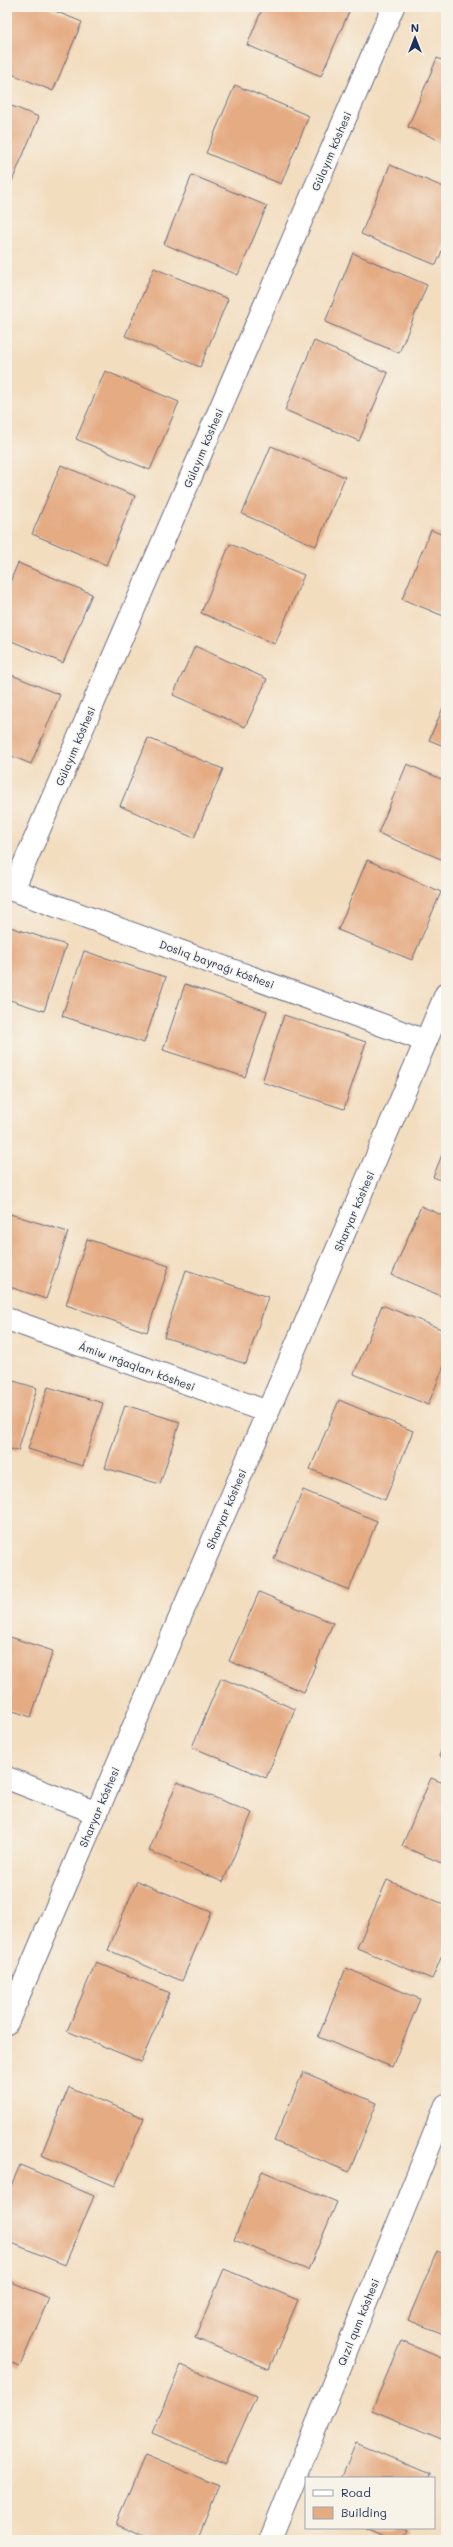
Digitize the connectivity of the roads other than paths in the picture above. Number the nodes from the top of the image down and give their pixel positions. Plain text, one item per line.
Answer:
1 (393, 7) edge
2 (10, 889) edge
3 (446, 994) edge
4 (426, 1041) junction
5 (7, 1319) edge
6 (268, 1412) junction
7 (7, 1778) edge
8 (97, 1813) junction
9 (7, 2023) edge
10 (446, 2105) edge
11 (270, 2540) edge

1 - 2 street, Gúlayım kóshesi
2 - 4 street, Doslıq bayraǵı kóshesi
3 - 4 street, Sharyar kóshesi
4 - 6 street, Sharyar kóshesi
5 - 6 street, Ámiw ırǵaqları kóshesi
6 - 8 street, Sharyar kóshesi
7 - 8 street
8 - 9 street, Sharyar kóshesi
10 - 11 street, Qızıl qum kóshesi

